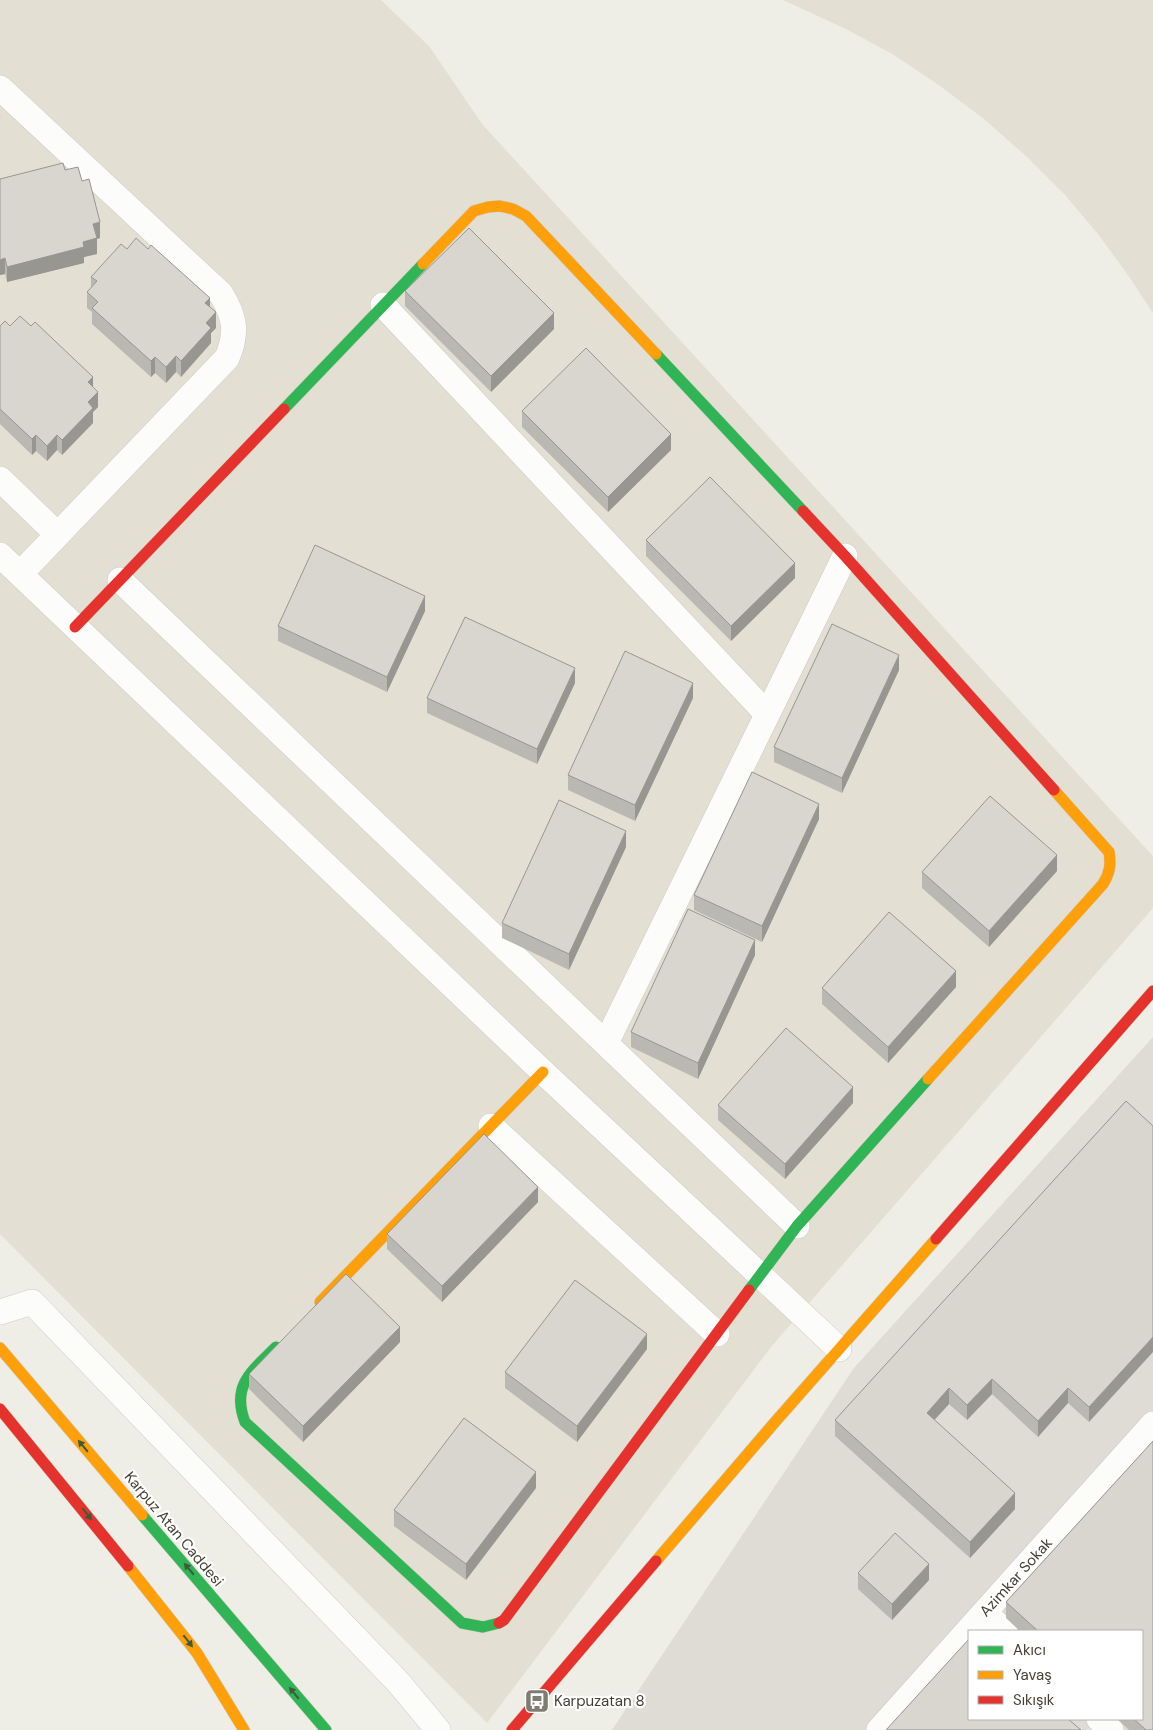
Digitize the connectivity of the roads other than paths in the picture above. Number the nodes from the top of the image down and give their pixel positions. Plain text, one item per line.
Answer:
1 (0, 88) edge
2 (383, 306) junction
3 (0, 479) edge
4 (57, 534) junction
5 (0, 555) edge
6 (845, 556) junction
7 (20, 574) junction
8 (120, 580) junction
9 (75, 627) junction
10 (768, 714) junction
11 (1153, 991) edge
12 (606, 1044) junction
13 (543, 1072) junction
14 (491, 1126) junction
15 (797, 1226) junction
16 (761, 1275) junction
17 (0, 1312) edge
18 (310, 1312) edge
19 (717, 1334) junction
20 (282, 1340) edge
21 (0, 1348) edge
22 (839, 1349) junction
23 (0, 1410) edge
24 (1153, 1424) edge
25 (985, 1613) junction
26 (970, 1630) edge
27 (1004, 1630) edge
28 (968, 1632) edge
29 (1100, 1720) edge
30 (244, 1730) edge
31 (326, 1730) edge
32 (438, 1730) edge
33 (512, 1730) edge
34 (879, 1730) edge
35 (1111, 1730) edge

1 - 4 street
2 - 6 street
2 - 8 street
2 - 10 street
3 - 4 street
4 - 7 street
5 - 7 street
6 - 10 street
6 - 15 street
7 - 9 street
8 - 9 street
8 - 12 street
9 - 13 street
10 - 12 street
11 - 22 street
12 - 15 street
13 - 14 street
13 - 16 street
14 - 18 street
14 - 19 street
15 - 16 street
16 - 19 street
16 - 22 street
17 - 32 street
19 - 20 street
31 -> 21 street, Karpuz Atan Caddesi
22 - 33 street
23 -> 30 street
24 - 25 street, Azimkar Sokak
25 - 26 street, Azimkar Sokak
25 - 27 street
28 - 34 street, Azimkar Sokak
29 - 35 street

